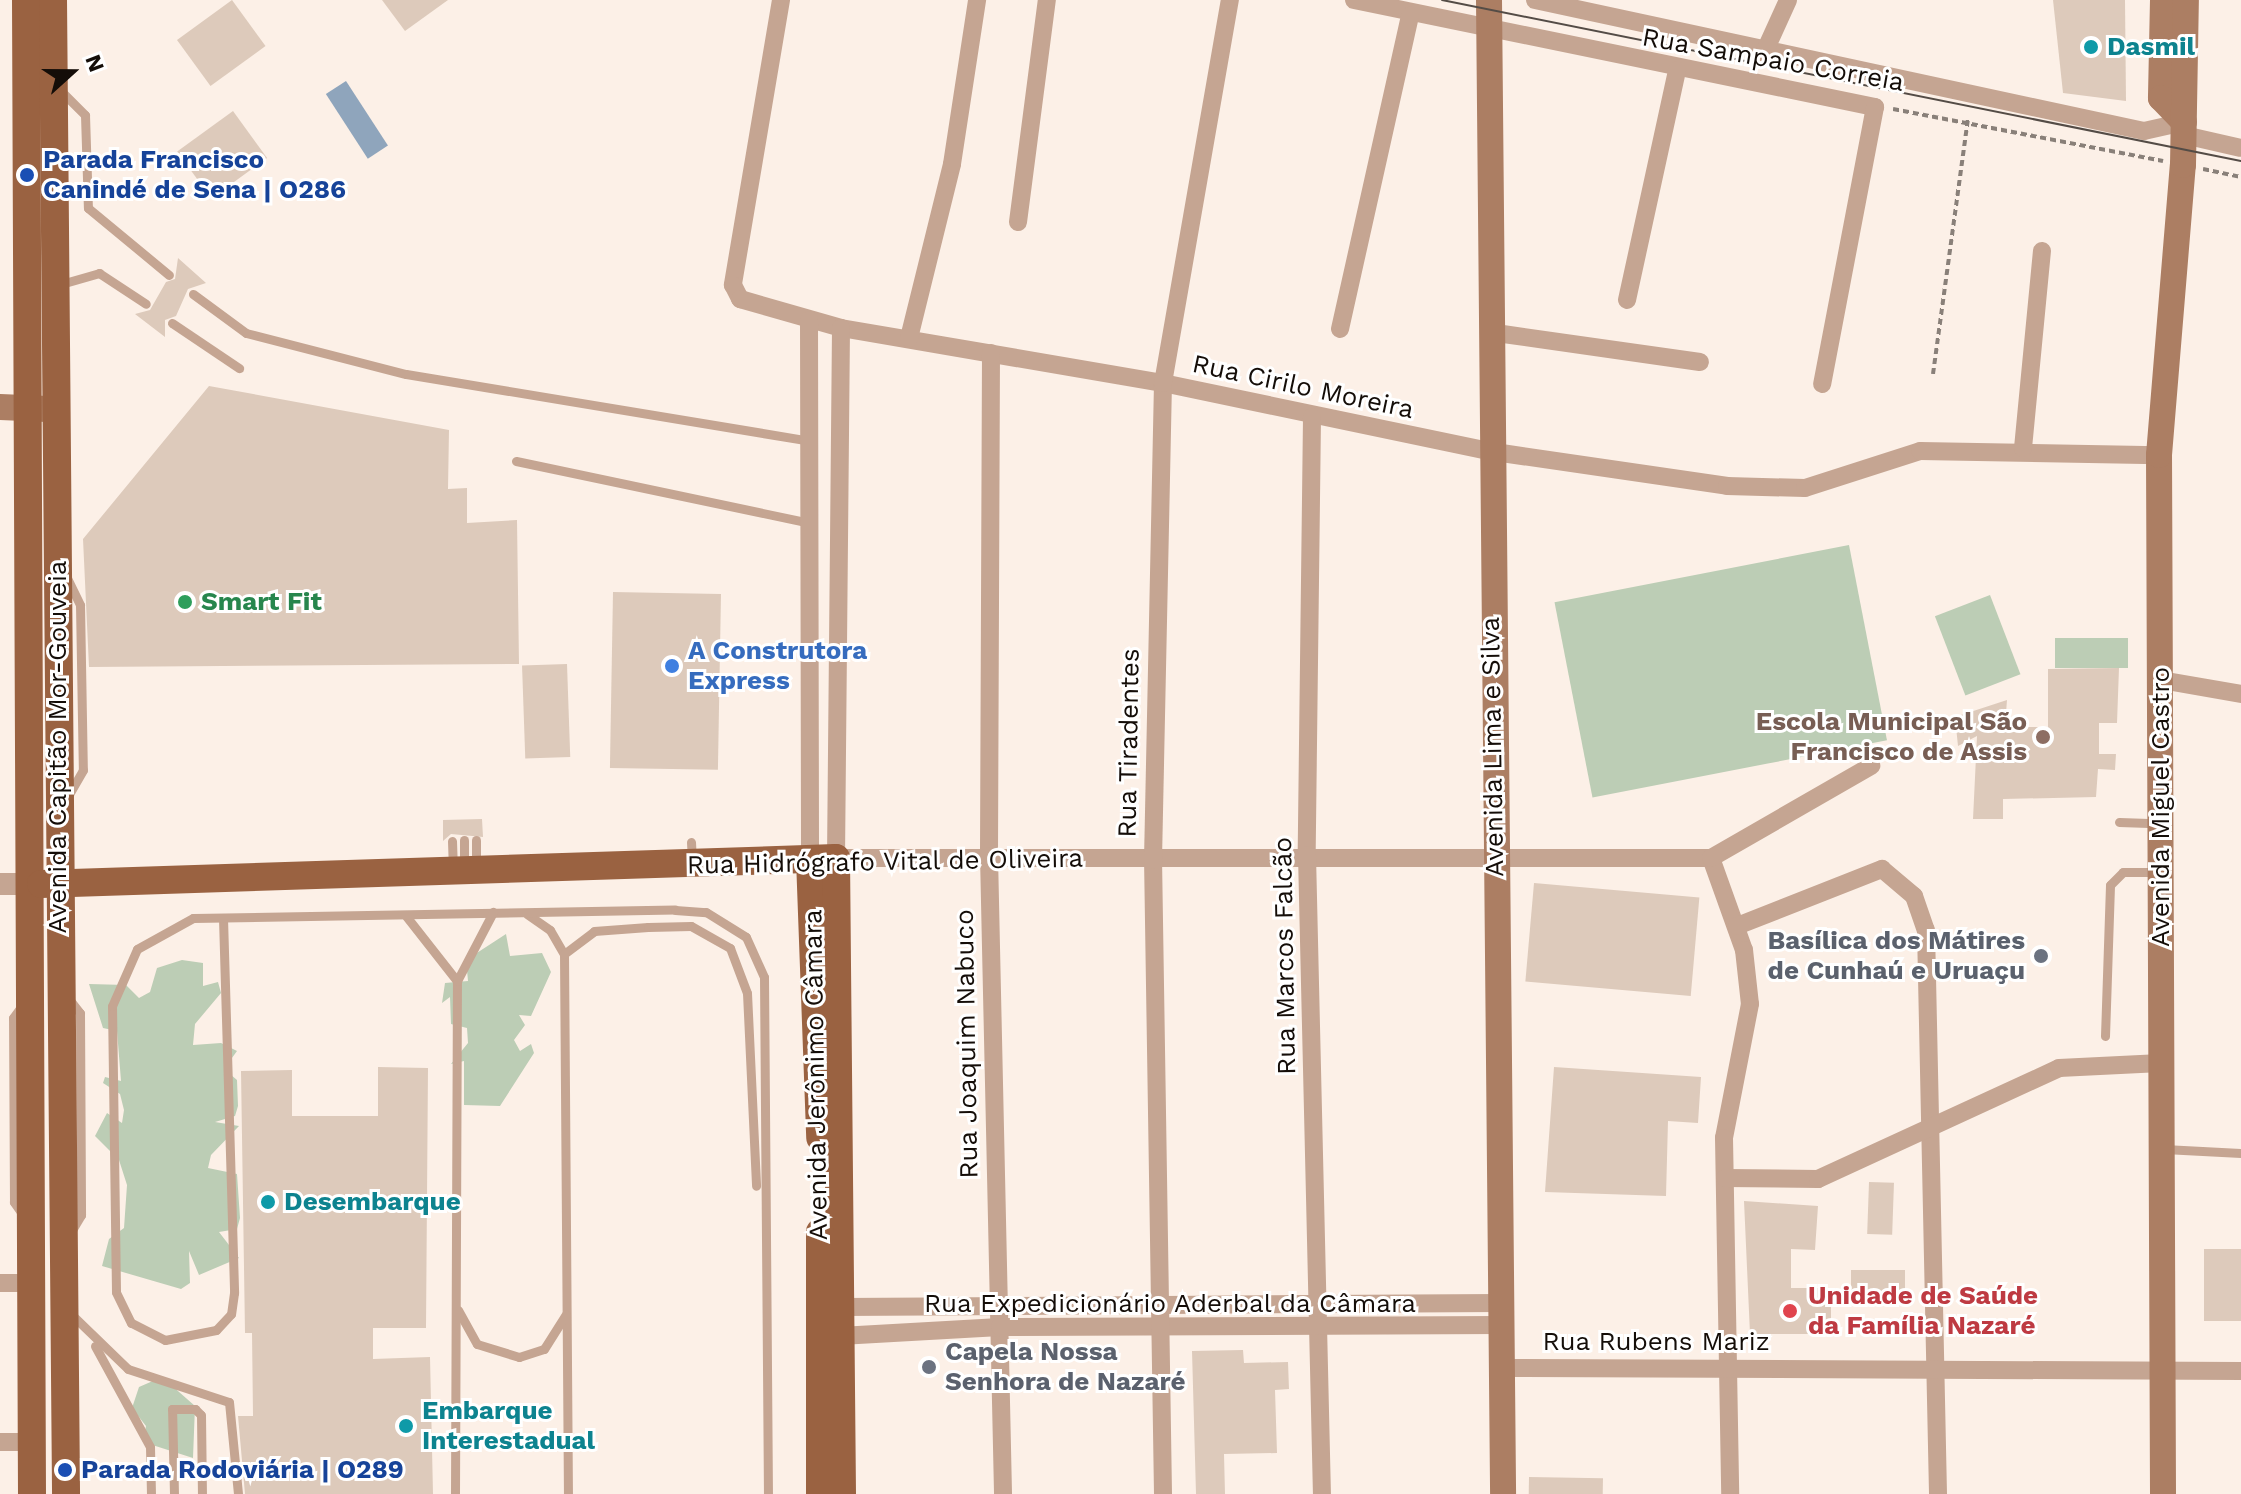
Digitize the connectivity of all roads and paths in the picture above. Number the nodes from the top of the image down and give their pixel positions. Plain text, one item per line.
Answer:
1 (26, 0) edge
2 (53, 0) edge
3 (781, 0) edge
4 (977, 0) edge
5 (1047, 0) edge
6 (1230, 0) edge
7 (1354, 0) edge
8 (1489, 0) edge
9 (1535, 0) edge
10 (1788, 0) edge
11 (2163, 0) edge
12 (2186, 0) edge
13 (1410, 16) junction
14 (1490, 33) junction
15 (1764, 53) junction
16 (1677, 70) junction
17 (55, 85) junction
18 (2170, 86) junction
19 (1875, 107) junction
20 (1968, 119) junction
21 (2184, 128) junction
22 (2144, 131) junction
23 (2241, 148) edge
24 (2183, 165) junction
25 (2241, 177) edge
26 (1018, 222) dead end
27 (2042, 251) dead end
28 (169, 275) dead end
29 (54, 287) junction
30 (193, 294) dead end
31 (1627, 300) dead end
32 (146, 304) dead end
33 (809, 320) junction
34 (172, 323) dead end
35 (841, 328) junction
36 (1340, 329) dead end
37 (1489, 332) junction
38 (909, 338) junction
39 (991, 353) junction
40 (1700, 362) dead end
41 (239, 368) dead end
42 (1933, 374) dead end
43 (1163, 383) junction
44 (1822, 384) dead end
45 (27, 408) edge
46 (1312, 417) junction
47 (811, 441) junction
48 (2023, 448) junction
49 (1488, 451) junction
50 (2159, 455) junction
51 (516, 461) dead end
52 (812, 524) junction
53 (57, 558) junction
54 (2161, 680) junction
55 (2241, 694) edge
56 (1871, 766) dead end
57 (58, 813) junction
58 (2119, 822) dead end
59 (2161, 823) junction
60 (464, 840) dead end
61 (476, 840) dead end
62 (452, 841) dead end
63 (1307, 855) junction
64 (989, 856) junction
65 (1495, 858) junction
66 (1711, 858) junction
67 (823, 859) junction
68 (1153, 860) junction
69 (2161, 872) junction
70 (465, 874) junction
71 (58, 883) junction
72 (0, 884) edge
73 (29, 884) junction
74 (493, 912) junction
75 (525, 913) junction
76 (406, 916) junction
77 (223, 918) junction
78 (1737, 926) junction
79 (564, 954) junction
80 (457, 981) junction
81 (2105, 1036) dead end
82 (556, 1062) dead end
83 (568, 1062) junction
84 (2161, 1063) junction
85 (1931, 1130) junction
86 (2162, 1149) junction
87 (2241, 1153) edge
88 (1725, 1178) junction
89 (0, 1283) edge
90 (31, 1283) junction
91 (456, 1303) junction
92 (569, 1303) junction
93 (1319, 1303) junction
94 (1158, 1304) junction
95 (64, 1307) junction
96 (840, 1307) junction
97 (999, 1307) junction
98 (1501, 1314) junction
99 (1000, 1327) junction
100 (762, 1329) junction
101 (1158, 1332) junction
102 (1320, 1332) junction
103 (90, 1336) junction
104 (840, 1336) junction
105 (1935, 1367) junction
106 (1503, 1368) junction
107 (1729, 1368) junction
108 (2163, 1371) junction
109 (2241, 1371) edge
110 (0, 1442) edge
111 (31, 1442) junction
112 (32, 1494) edge
113 (66, 1494) edge
114 (151, 1494) edge
115 (174, 1494) edge
116 (202, 1494) edge
117 (238, 1494) edge
118 (455, 1494) edge
119 (568, 1494) edge
120 (768, 1494) edge
121 (820, 1494) edge
122 (842, 1494) edge
123 (1003, 1494) edge
124 (1163, 1494) edge
125 (1322, 1494) edge
126 (1503, 1494) edge
127 (1730, 1494) edge
128 (1938, 1494) edge
129 (2163, 1494) edge

1 - 45 main road, Avenida Capitão Mor-Gouveia
2 - 17 main road, Avenida Capitão Mor-Gouveia
3 - 33 street, Rua Cirilo Moreira
4 - 38 street
5 - 26 street
6 - 43 street, Rua Tiradentes
7 - 13 street, Rua Sampaio Correia
8 - 14 main road, Avenida Lima e Silva
9 - 15 street, Rua Sampaio Correia
10 - 15 street
11 - 18 main road
12 - 18 main road
13 - 14 street, Rua Sampaio Correia
13 - 36 street
14 - 16 street, Rua Sampaio Correia
14 - 37 main road, Avenida Lima e Silva
15 - 22 street, Rua Sampaio Correia
16 - 19 street, Rua Sampaio Correia
16 - 31 street
17 - 28 lane
17 - 29 main road, Avenida Capitão Mor-Gouveia
18 - 21 main road
18 - 22 street
19 - 20 path, Rua Sampaio Correia
19 - 44 street
20 - 24 path, Rua Sampaio Correia
20 - 42 path
21 - 22 street, Rua Sampaio Correia
21 - 23 street, Rua Sampaio Correia
21 - 24 main road, Avenida Miguel Castro
24 - 25 path, Rua Sampaio Correia
24 - 50 main road, Avenida Miguel Castro
27 - 48 street
29 - 32 lane
29 - 45 main road, Avenida Capitão Mor-Gouveia
30 - 47 lane
33 - 35 street, Rua Cirilo Moreira
33 - 47 street, Avenida Jerônimo Câmara
34 - 41 lane
35 - 38 street, Rua Cirilo Moreira
35 - 67 street, Avenida Jerônimo Câmara
37 - 40 street
37 - 49 main road, Avenida Lima e Silva
38 - 39 street, Rua Cirilo Moreira
39 - 43 street, Rua Cirilo Moreira
39 - 64 street, Rua Joaquim Nabuco
43 - 46 street, Rua Cirilo Moreira
43 - 68 street, Rua Tiradentes
45 - 53 main road, Avenida Capitão Mor-Gouveia
45 - 73 main road, Avenida Capitão Mor-Gouveia
46 - 49 street, Rua Cirilo Moreira
46 - 63 street, Rua Marcos Falcão
47 - 52 street, Avenida Jerônimo Câmara
48 - 49 street, Rua Cirilo Moreira
48 - 50 street, Rua Cirilo Moreira
49 - 65 main road, Avenida Lima e Silva
50 - 54 main road, Avenida Miguel Castro
51 - 52 lane
52 - 67 street, Avenida Jerônimo Câmara
53 - 57 main road, Avenida Capitão Mor-Gouveia
53 - 57 lane
54 - 55 street
54 - 59 main road, Avenida Miguel Castro
56 - 66 street
57 - 71 main road, Avenida Capitão Mor-Gouveia
58 - 59 lane
59 - 69 main road, Avenida Miguel Castro
60 - 70 lane
61 - 70 lane
62 - 70 lane
63 - 65 street, Rua Hidrógrafo Vital de Oliveira
63 - 68 street, Rua Hidrógrafo Vital de Oliveira
63 - 93 street, Rua Marcos Falcão
64 - 67 street, Rua Hidrógrafo Vital de Oliveira
64 - 68 street, Rua Hidrógrafo Vital de Oliveira
64 - 97 street, Rua Joaquim Nabuco
65 - 66 street, Rua Hidrógrafo Vital de Oliveira
65 - 98 main road, Avenida Lima e Silva
66 - 78 street
67 - 70 main road, Rua Hidrógrafo Vital de Oliveira
67 - 96 main road, Avenida Jerônimo Câmara
67 - 121 main road, Avenida Jerônimo Câmara
68 - 94 street, Rua Tiradentes
69 - 81 lane
69 - 84 main road, Avenida Miguel Castro
70 - 71 main road, Rua Hidrógrafo Vital de Oliveira
71 - 73 main road, Rua Hidrógrafo Vital de Oliveira
71 - 95 main road, Avenida Capitão Mor-Gouveia
72 - 73 street
73 - 90 main road, Avenida Capitão Mor-Gouveia
74 - 75 lane
74 - 76 lane
74 - 80 lane
75 - 79 lane
75 - 100 lane
76 - 77 lane
76 - 80 lane
77 - 77 lane
78 - 85 street
78 - 88 street
79 - 83 lane
79 - 100 lane
80 - 91 lane
82 - 83 lane
83 - 92 lane
84 - 85 street
84 - 86 main road, Avenida Miguel Castro
85 - 88 street
85 - 105 street
86 - 87 lane
86 - 108 main road, Avenida Miguel Castro
88 - 107 street
89 - 90 street
90 - 111 main road, Avenida Capitão Mor-Gouveia
91 - 92 lane
91 - 118 lane
92 - 119 lane
93 - 94 street, Rua Expedicionário Aderbal da Câmara
93 - 98 street, Rua Expedicionário Aderbal da Câmara
93 - 102 street, Rua Marcos Falcão
94 - 97 street, Rua Expedicionário Aderbal da Câmara
94 - 101 street, Rua Tiradentes
95 - 103 lane
95 - 113 main road, Avenida Capitão Mor-Gouveia
96 - 97 street, Rua Expedicionário Aderbal da Câmara
96 - 104 main road, Avenida Jerônimo Câmara
97 - 99 street, Rua Joaquim Nabuco
98 - 102 street, Rua Expedicionário Aderbal da Câmara
98 - 106 main road, Avenida Lima e Silva
99 - 101 street, Rua Expedicionário Aderbal da Câmara
99 - 104 street, Rua Expedicionário Aderbal da Câmara
99 - 123 street, Rua Joaquim Nabuco
100 - 120 lane
101 - 102 street, Rua Expedicionário Aderbal da Câmara
101 - 124 street, Rua Tiradentes
102 - 125 street, Rua Marcos Falcão
103 - 114 lane
103 - 117 lane
104 - 122 main road, Avenida Jerônimo Câmara
105 - 107 street, Rua Rubens Mariz
105 - 108 street, Rua Rubens Mariz
105 - 128 street
106 - 107 street, Rua Rubens Mariz
106 - 126 main road, Avenida Lima e Silva
107 - 127 street
108 - 109 street, Rua Rubens Mariz
108 - 129 main road, Avenida Miguel Castro
110 - 111 street
111 - 112 main road, Avenida Capitão Mor-Gouveia
115 - 116 lane

